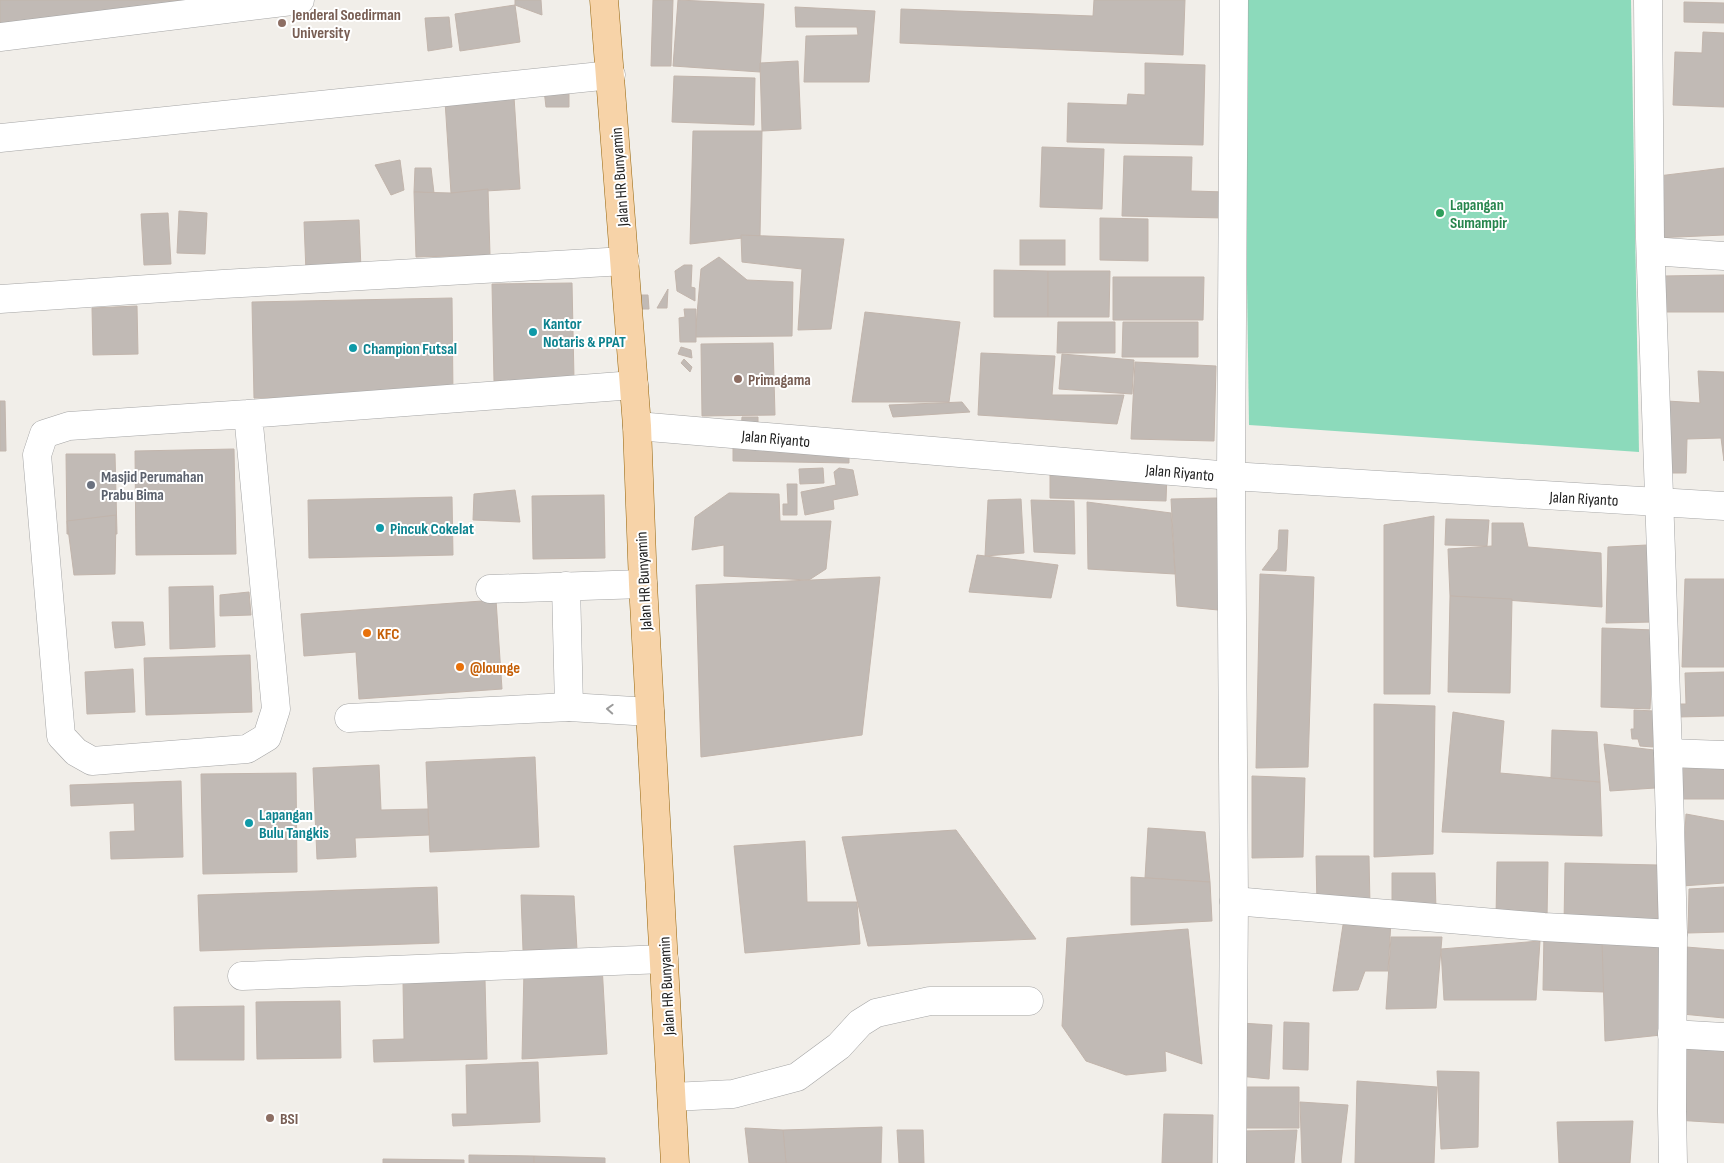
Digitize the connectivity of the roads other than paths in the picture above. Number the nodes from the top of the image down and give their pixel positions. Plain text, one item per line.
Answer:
1 (300, 0) edge
2 (604, 0) edge
3 (1234, 0) edge
4 (1648, 0) edge
5 (0, 37) edge
6 (611, 75) junction
7 (0, 138) edge
8 (1652, 252) junction
9 (1724, 256) edge
10 (625, 261) junction
11 (0, 299) edge
12 (634, 385) junction
13 (248, 414) junction
14 (637, 426) junction
15 (1231, 476) junction
16 (1660, 502) junction
17 (1724, 506) edge
18 (643, 584) junction
19 (566, 586) junction
20 (490, 589) dead end
21 (569, 707) junction
22 (650, 712) junction
23 (349, 718) dead end
24 (1668, 753) junction
25 (1724, 755) edge
26 (1234, 901) junction
27 (1672, 934) junction
28 (664, 959) junction
29 (242, 976) dead end
30 (1030, 1001) dead end
31 (1672, 1034) junction
32 (1724, 1037) edge
33 (672, 1097) junction
34 (676, 1163) edge
35 (1232, 1163) edge
36 (1673, 1163) edge

1 - 5 street
2 - 6 main road, Jalan HR Bunyamin
3 - 15 street
4 - 8 street
6 - 7 street
6 - 10 main road, Jalan HR Bunyamin
8 - 9 street
8 - 16 street
10 - 11 street
10 - 12 main road, Jalan HR Bunyamin
12 - 13 street
12 - 14 main road, Jalan HR Bunyamin
13 - 13 street
14 - 15 street, Jalan Riyanto
14 - 18 main road, Jalan HR Bunyamin
15 - 16 street, Jalan Riyanto
15 - 26 street
16 - 17 street, Jalan Riyanto
16 - 24 street
18 - 19 street
18 - 22 main road, Jalan HR Bunyamin
19 - 20 street
19 - 21 street
22 -> 21 street
21 - 23 street
22 - 28 main road, Jalan HR Bunyamin
24 - 25 street
24 - 27 street
26 - 27 street
26 - 35 street
27 - 31 street
28 - 29 street
28 - 33 main road, Jalan HR Bunyamin
30 - 33 street
31 - 32 street
31 - 36 street
33 - 34 main road, Jalan HR Bunyamin

